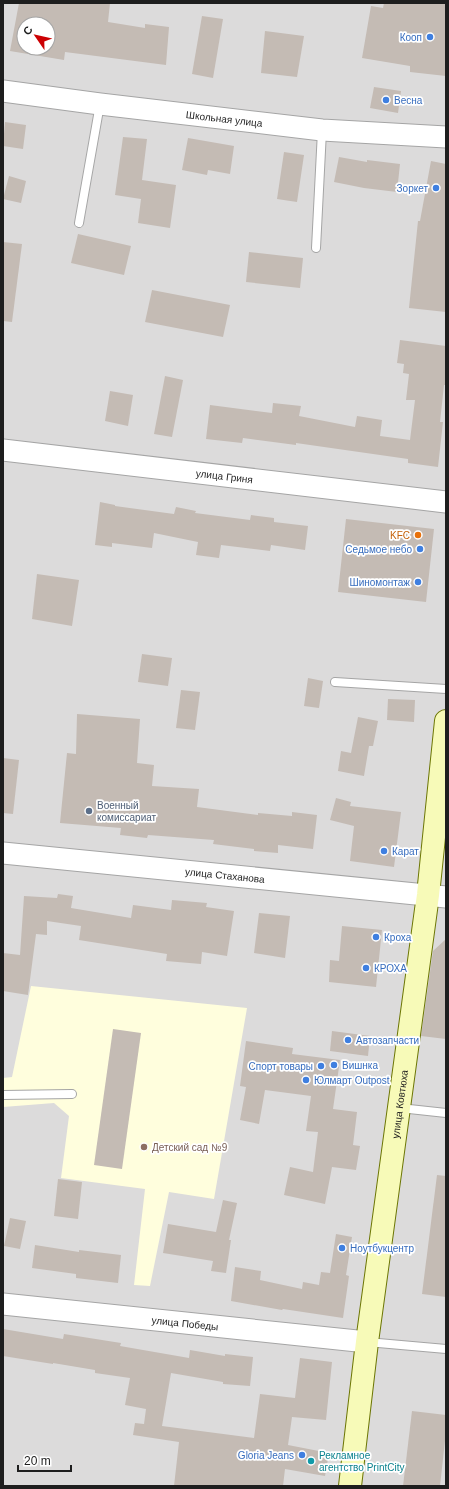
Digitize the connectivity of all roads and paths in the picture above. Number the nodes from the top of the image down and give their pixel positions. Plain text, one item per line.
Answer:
1 (3, 91) edge
2 (100, 104) junction
3 (322, 130) junction
4 (446, 137) edge
5 (79, 223) dead end
6 (316, 248) dead end
7 (3, 450) edge
8 (446, 502) edge
9 (335, 682) dead end
10 (446, 689) edge
11 (446, 722) edge
12 (3, 853) edge
13 (437, 896) edge
14 (72, 1094) dead end
15 (3, 1095) edge
16 (399, 1108) junction
17 (446, 1113) edge
18 (3, 1304) edge
19 (368, 1342) junction
20 (446, 1349) edge
21 (350, 1486) edge

1 - 2 street, Школьная улица
2 - 3 street, Школьная улица
2 - 5 lane
3 - 4 street, Школьная улица
3 - 6 lane
7 - 8 street, улица Гриня
9 - 10 lane
11 - 13 main road, улица Ковтюха
12 - 13 street, улица Стаханова
13 - 16 main road, улица Ковтюха
14 - 15 lane
16 - 17 lane
16 - 19 main road, улица Ковтюха
18 - 19 street, улица Победы
19 - 20 lane
19 - 21 main road, улица Ковтюха

